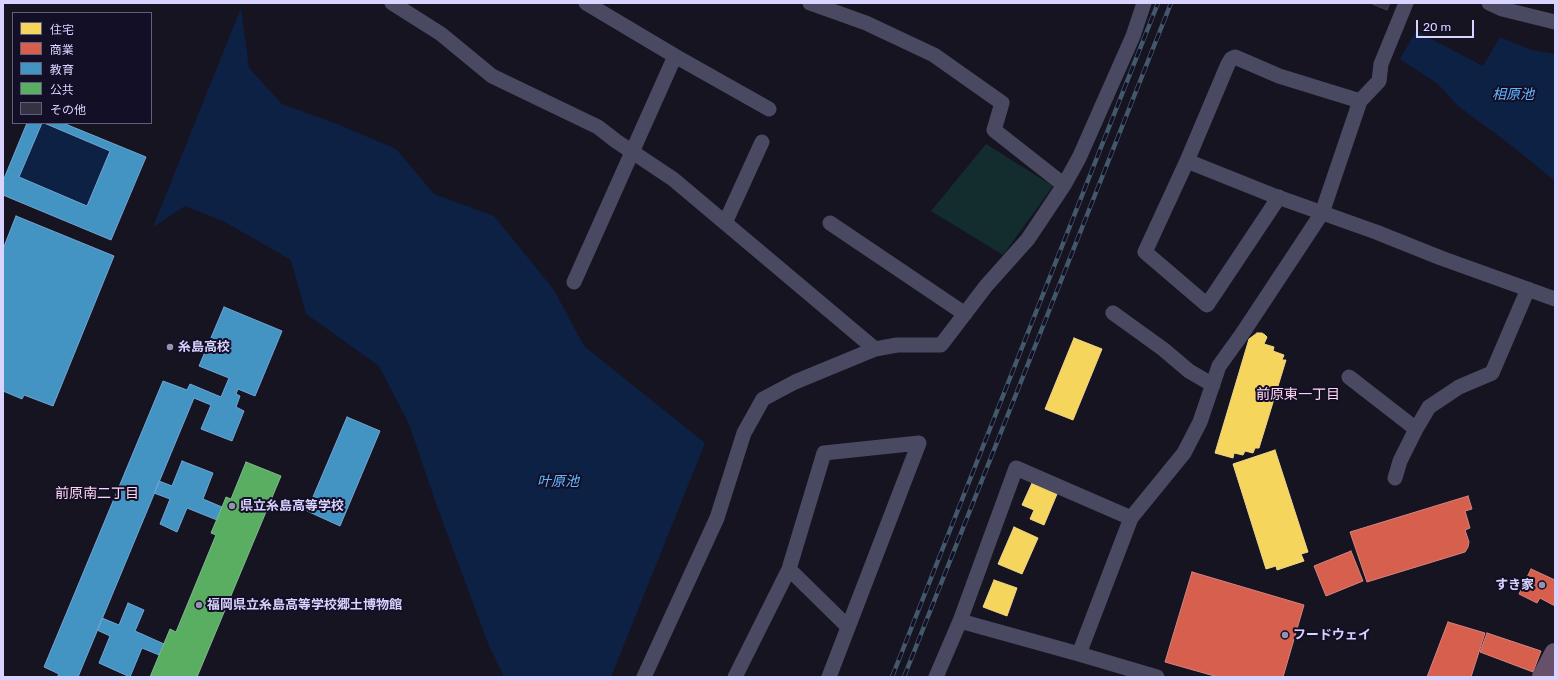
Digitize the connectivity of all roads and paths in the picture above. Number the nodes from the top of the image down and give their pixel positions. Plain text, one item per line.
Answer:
1 (392, 3) edge
2 (586, 3) edge
3 (810, 3) edge
4 (1144, 3) edge
5 (1406, 3) edge
6 (1489, 3) edge
7 (1555, 22) edge
8 (675, 56) junction
9 (1360, 100) junction
10 (769, 109) dead end
11 (762, 142) dead end
12 (633, 152) junction
13 (1187, 161) junction
14 (1064, 185) junction
15 (1279, 197) junction
16 (1322, 213) junction
17 (726, 223) junction
18 (830, 224) dead end
19 (574, 282) dead end
20 (1528, 289) junction
21 (1555, 299) edge
22 (1113, 313) dead end
23 (965, 314) junction
24 (875, 349) junction
25 (1348, 377) dead end
26 (1213, 385) junction
27 (1416, 429) junction
28 (1395, 478) dead end
29 (1131, 518) junction
30 (789, 569) junction
31 (960, 621) junction
32 (848, 627) junction
33 (1079, 654) junction
34 (1555, 654) edge
35 (644, 677) edge
36 (735, 677) edge
37 (829, 677) edge
38 (936, 677) edge
39 (1157, 677) edge
40 (1543, 677) edge

1 - 12 street
2 - 8 street
3 - 14 street
4 - 14 street
5 - 9 street
6 - 7 street
8 - 10 street
8 - 12 street
9 - 13 street
9 - 16 street
11 - 17 street
12 - 17 street
12 - 19 street
13 - 15 street
13 - 15 street
14 - 23 street
15 - 16 street
16 - 20 street
16 - 26 street
17 - 24 street
18 - 23 street
20 - 21 street
20 - 27 street
22 - 26 street
23 - 24 street
24 - 35 street
25 - 27 street
26 - 29 street
27 - 28 street
29 - 31 street
29 - 33 street
30 - 32 street
30 - 32 street
30 - 36 street
31 - 33 street
31 - 38 street
32 - 37 street
33 - 39 street
34 - 40 highway

